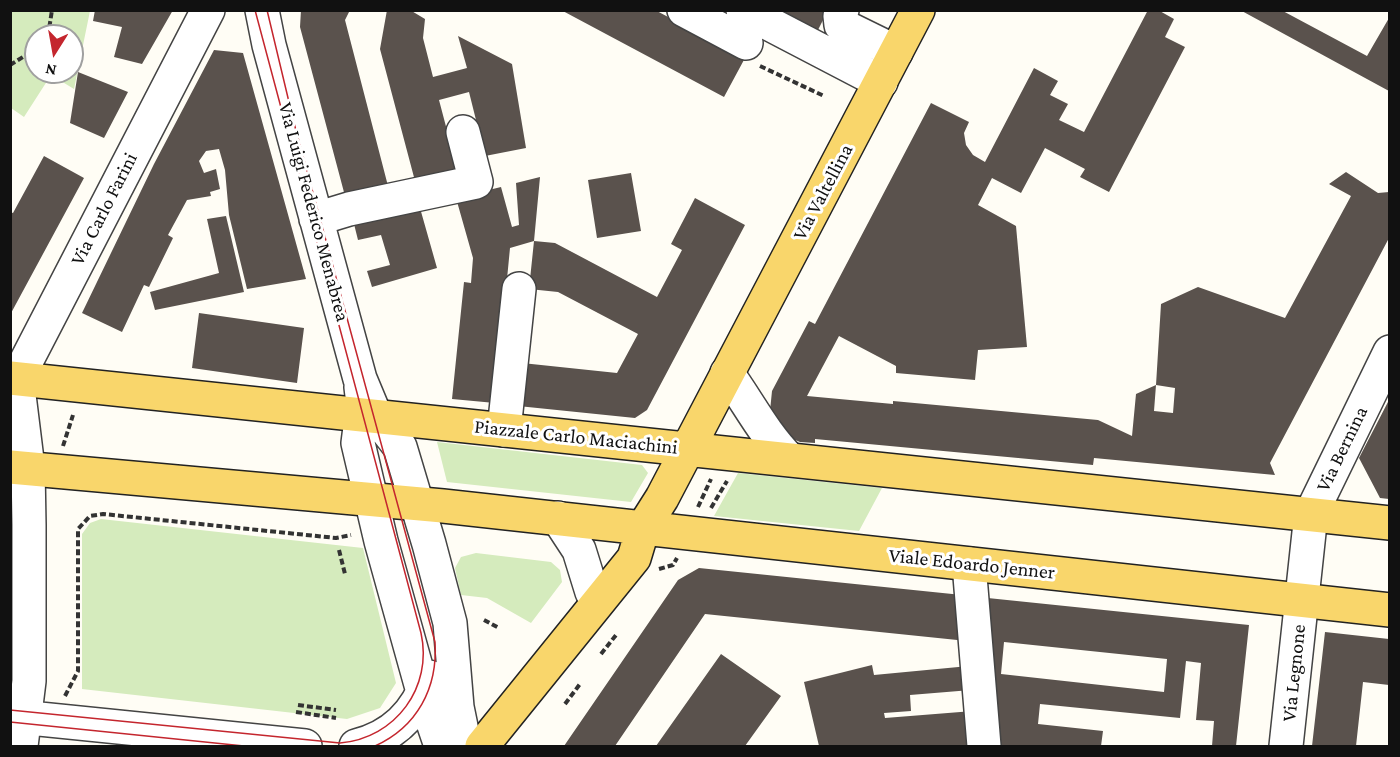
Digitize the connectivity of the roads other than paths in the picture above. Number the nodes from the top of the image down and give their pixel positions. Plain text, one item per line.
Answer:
1 (208, 10) edge
2 (262, 10) edge
3 (684, 10) edge
4 (743, 10) edge
5 (842, 10) edge
6 (918, 10) edge
7 (748, 52) road end
8 (896, 52) junction
9 (881, 82) junction
10 (463, 132) dead end
11 (316, 219) junction
12 (519, 290) dead end
13 (1389, 352) edge
14 (728, 373) junction
15 (13, 382) edge
16 (369, 415) junction
17 (504, 430) junction
18 (687, 450) junction
19 (789, 459) junction
20 (19, 467) edge
21 (387, 497) junction
22 (1311, 514) junction
23 (558, 518) junction
24 (1389, 523) edge
25 (643, 528) junction
26 (969, 564) junction
27 (592, 592) junction
28 (1302, 600) junction
29 (1389, 610) edge
30 (574, 630) junction
31 (424, 692) junction
32 (524, 697) junction
33 (19, 727) edge
34 (305, 747) edge
35 (356, 747) edge
36 (441, 747) edge
37 (465, 747) edge
38 (482, 747) edge
39 (509, 747) edge
40 (984, 747) edge
41 (1286, 747) edge

1 - 15 street, Via Carlo Farini
2 - 11 street, Via Luigi Federico Menabrea
3 - 7 street
4 - 9 street
5 - 8 street
6 - 8 main road, Via Valtellina
8 - 9 main road, Via Valtellina
9 - 14 main road, Via Valtellina
10 - 11 street
11 - 16 street, Via Luigi Federico Menabrea
12 - 17 street
13 - 22 street, Via Bernina
14 - 18 main road, Via Valtellina
14 - 19 street
15 - 16 main road, Piazzale Carlo Maciachini
15 - 20 street
16 - 17 main road, Piazzale Carlo Maciachini
16 - 21 street
16 - 21 street
17 - 18 main road, Piazzale Carlo Maciachini
18 - 19 main road
18 - 25 main road, Piazzale Carlo Maciachini
19 - 22 main road
20 - 21 main road
20 - 33 street
21 - 23 main road
21 - 31 street
21 - 37 street
22 - 24 main road
22 - 28 street
23 - 25 main road
23 - 27 street
25 - 26 main road, Viale Edoardo Jenner
25 - 27 main road, Piazzale Carlo Maciachini
25 - 30 main road, Piazzale Carlo Maciachini
26 - 28 main road, Viale Edoardo Jenner
26 - 40 street
27 - 30 main road, Piazzale Carlo Maciachini
28 - 29 main road, Viale Edoardo Jenner
28 - 41 street, Via Legnone
30 - 32 main road, Piazzale Carlo Maciachini
31 - 35 street
31 - 36 street
32 - 38 main road, Piazzale Carlo Maciachini
32 - 39 main road, Piazzale Carlo Maciachini
33 - 34 street

